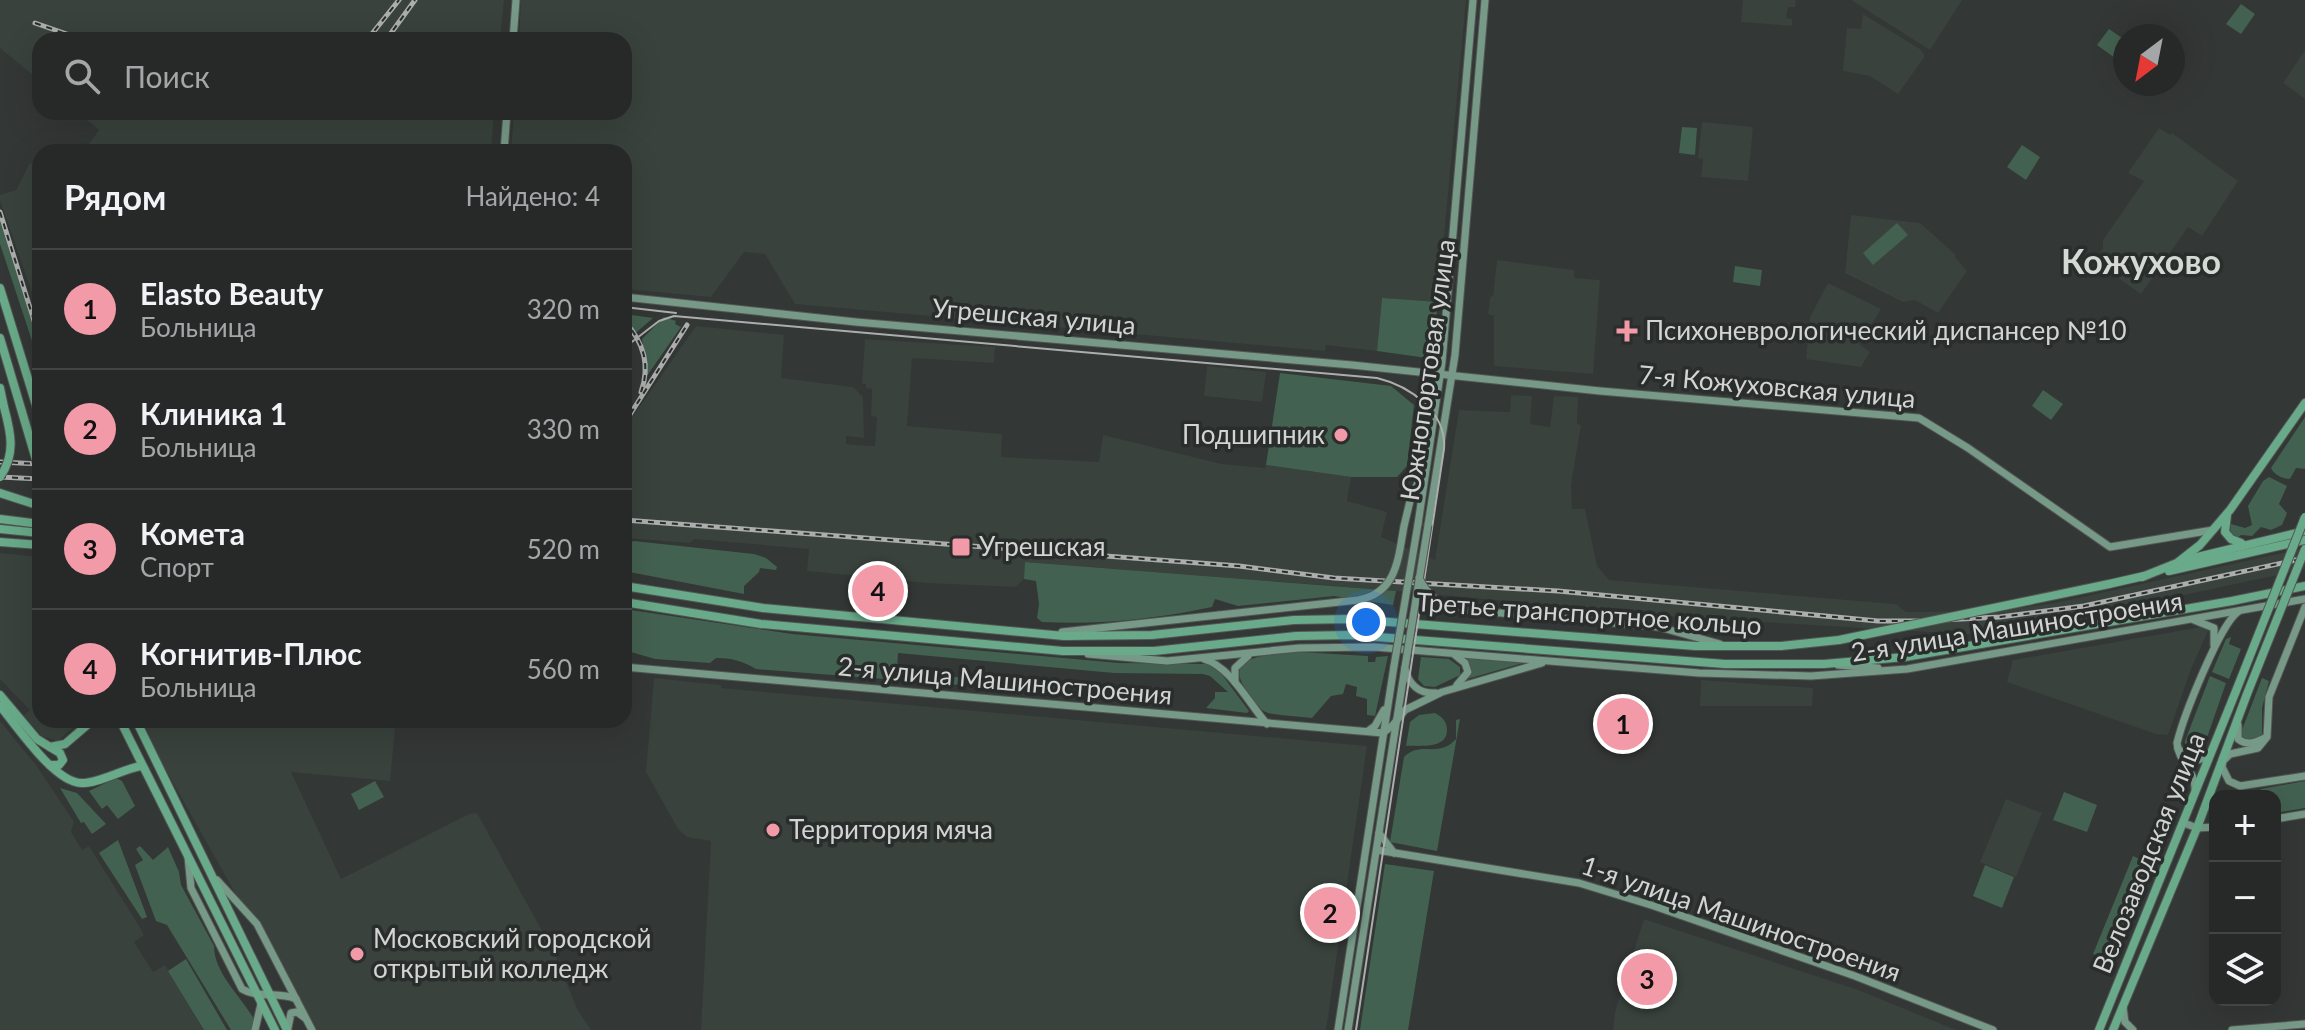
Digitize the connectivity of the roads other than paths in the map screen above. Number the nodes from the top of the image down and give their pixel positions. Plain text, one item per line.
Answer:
1 (516, 0) edge
2 (1473, 0) edge
3 (1485, 0) edge
4 (514, 32) edge
5 (506, 120) edge
6 (505, 144) edge
7 (0, 288) edge
8 (632, 298) edge
9 (0, 338) edge
10 (1441, 373) junction
11 (1452, 375) junction
12 (0, 388) edge
13 (32, 392) edge
14 (2305, 403) edge
15 (1430, 439) junction
16 (1440, 441) junction
17 (32, 446) edge
18 (1427, 462) junction
19 (0, 477) edge
20 (1, 493) edge
21 (32, 503) edge
22 (2230, 510) junction
23 (2305, 517) edge
24 (0, 519) edge
25 (32, 523) edge
26 (0, 529) edge
27 (2213, 530) junction
28 (2305, 531) edge
29 (32, 532) edge
30 (2305, 540) edge
31 (0, 542) edge
32 (32, 544) edge
33 (2246, 544) junction
34 (2305, 549) edge
35 (2177, 563) junction
36 (2142, 577) junction
37 (1419, 578) junction
38 (632, 585) edge
39 (2305, 586) edge
40 (2305, 599) edge
41 (2294, 601) junction
42 (632, 603) edge
43 (2243, 609) junction
44 (2304, 609) edge
45 (2192, 619) junction
46 (1035, 633) junction
47 (1754, 647) junction
48 (2214, 649) junction
49 (1063, 651) junction
50 (1258, 653) junction
51 (1445, 653) junction
52 (1198, 659) junction
53 (1564, 661) junction
54 (1824, 664) junction
55 (1405, 667) junction
56 (632, 668) edge
57 (1896, 670) junction
58 (1240, 691) junction
59 (1446, 691) junction
60 (0, 695) edge
61 (1389, 698) junction
62 (0, 706) edge
63 (1397, 722) junction
64 (2238, 722) junction
65 (1267, 724) junction
66 (84, 728) edge
67 (124, 728) edge
68 (140, 728) edge
69 (1366, 732) junction
70 (1383, 733) junction
71 (2267, 737) junction
72 (2177, 746) junction
73 (50, 747) junction
74 (1393, 747) junction
75 (2211, 751) junction
76 (2223, 761) junction
77 (50, 765) junction
78 (141, 766) junction
79 (2305, 776) edge
80 (2194, 799) junction
81 (2305, 814) edge
82 (2281, 818) edge
83 (2184, 823) junction
84 (2209, 827) edge
85 (2197, 828) junction
86 (1367, 831) junction
87 (1379, 833) junction
88 (1377, 850) junction
89 (1394, 853) junction
90 (1362, 865) junction
91 (206, 866) junction
92 (1374, 872) junction
93 (269, 994) junction
94 (259, 998) junction
95 (296, 999) junction
96 (2123, 1005) junction
97 (307, 1020) junction
98 (2305, 1024) edge
99 (256, 1030) edge
100 (275, 1030) edge
101 (288, 1030) edge
102 (312, 1030) edge
103 (1338, 1030) edge
104 (1348, 1030) edge
105 (1993, 1030) edge
106 (2099, 1030) edge
107 (2113, 1030) edge
108 (2133, 1030) edge
109 (2232, 1030) edge

1 - 4 main road
2 - 10 main road, Южнопортовая улица
3 - 11 main road, Южнопортовая улица
5 - 6 main road
7 - 13 main road
8 - 10 main road, Угрешская улица
9 - 17 main road, bridge
10 - 11 main road, 7-я Кожуховская улица
10 - 15 main road, Южнопортовая улица
11 - 16 main road, Южнопортовая улица
11 - 27 main road, 7-я Кожуховская улица
12 - 19 main road, bridge
14 - 22 main road
15 - 16 main road
15 - 18 main road, Южнопортовая улица
16 - 37 main road, Южнопортовая улица, bridge
18 - 46 main road, bridge
18 - 61 main road, Южнопортовая улица, bridge
20 - 21 main road
22 - 27 main road
22 - 33 main road
23 - 75 main road, Велозаводская улица, bridge
24 - 25 main road
26 - 29 main road
27 - 35 main road
28 - 33 main road
30 - 36 main road, Третье транспортное кольцо
31 - 32 main road
33 - 35 main road
34 - 64 main road, Велозаводская улица, bridge
35 - 36 main road
36 - 47 main road, Третье транспортное кольцо, bridge
37 - 47 main road, bridge
37 - 55 main road, Южнопортовая улица, bridge
38 - 46 main road, Третье транспортное кольцо
39 - 54 main road, Третье транспортное кольцо
40 - 41 main road, 2-я улица Машиностроения
41 - 43 main road, 2-я улица Машиностроения
41 - 44 main road
42 - 49 main road, Третье транспортное кольцо
43 - 45 main road, 2-я улица Машиностроения
43 - 48 main road
44 - 71 main road
45 - 48 main road
45 - 57 main road, 2-я улица Машиностроения
46 - 47 main road, Третье транспортное кольцо
48 - 72 main road
49 - 52 main road, 2-я улица Машиностроения
49 - 54 main road, Третье транспортное кольцо
50 - 51 main road, 2-я улица Машиностроения
50 - 52 main road, 2-я улица Машиностроения
50 - 58 main road
51 - 53 main road, 2-я улица Машиностроения
51 - 59 main road
52 - 58 main road
53 - 57 main road, 2-я улица Машиностроения
53 - 59 main road
54 - 57 main road
55 - 59 main road
55 - 63 main road, Южнопортовая улица
56 - 65 main road, 2-я улица Машиностроения
58 - 65 main road
59 - 63 main road
60 - 73 main road
61 - 69 main road
61 - 70 main road, Южнопортовая улица
62 - 77 main road
63 - 70 main road
63 - 74 main road, Южнопортовая улица
64 - 71 main road
64 - 76 main road, Велозаводская улица
65 - 69 main road, 2-я улица Машиностроения
66 - 73 main road
67 - 78 main road
68 - 91 main road
69 - 70 main road, 2-я улица Машиностроения
70 - 74 main road
70 - 86 main road, Южнопортовая улица
71 - 76 main road
72 - 75 main road
72 - 80 main road
73 - 77 main road
74 - 87 main road, Южнопортовая улица
75 - 80 main road, Велозаводская улица
76 - 79 main road
76 - 85 main road, Велозаводская улица
77 - 78 main road
78 - 94 main road
80 - 83 main road, Велозаводская улица
81 - 82 main road
83 - 85 main road
83 - 106 main road, Велозаводская улица
84 - 85 main road
85 - 96 main road, Велозаводская улица
86 - 88 main road
86 - 90 main road, Южнопортовая улица
87 - 88 main road, Южнопортовая улица
87 - 89 main road
88 - 89 main road, 1-я улица Машиностроения
88 - 90 main road
88 - 92 main road, Южнопортовая улица
89 - 92 main road
89 - 105 main road, 1-я улица Машиностроения
90 - 103 main road, Южнопортовая улица
91 - 93 main road
91 - 95 main road
92 - 104 main road, Южнопортовая улица
93 - 94 main road
93 - 95 main road
93 - 101 main road
94 - 99 main road
94 - 100 main road
95 - 97 main road
96 - 107 main road, Велозаводская улица
96 - 108 main road
97 - 101 main road
97 - 102 main road
98 - 109 main road
99 - 100 main road

